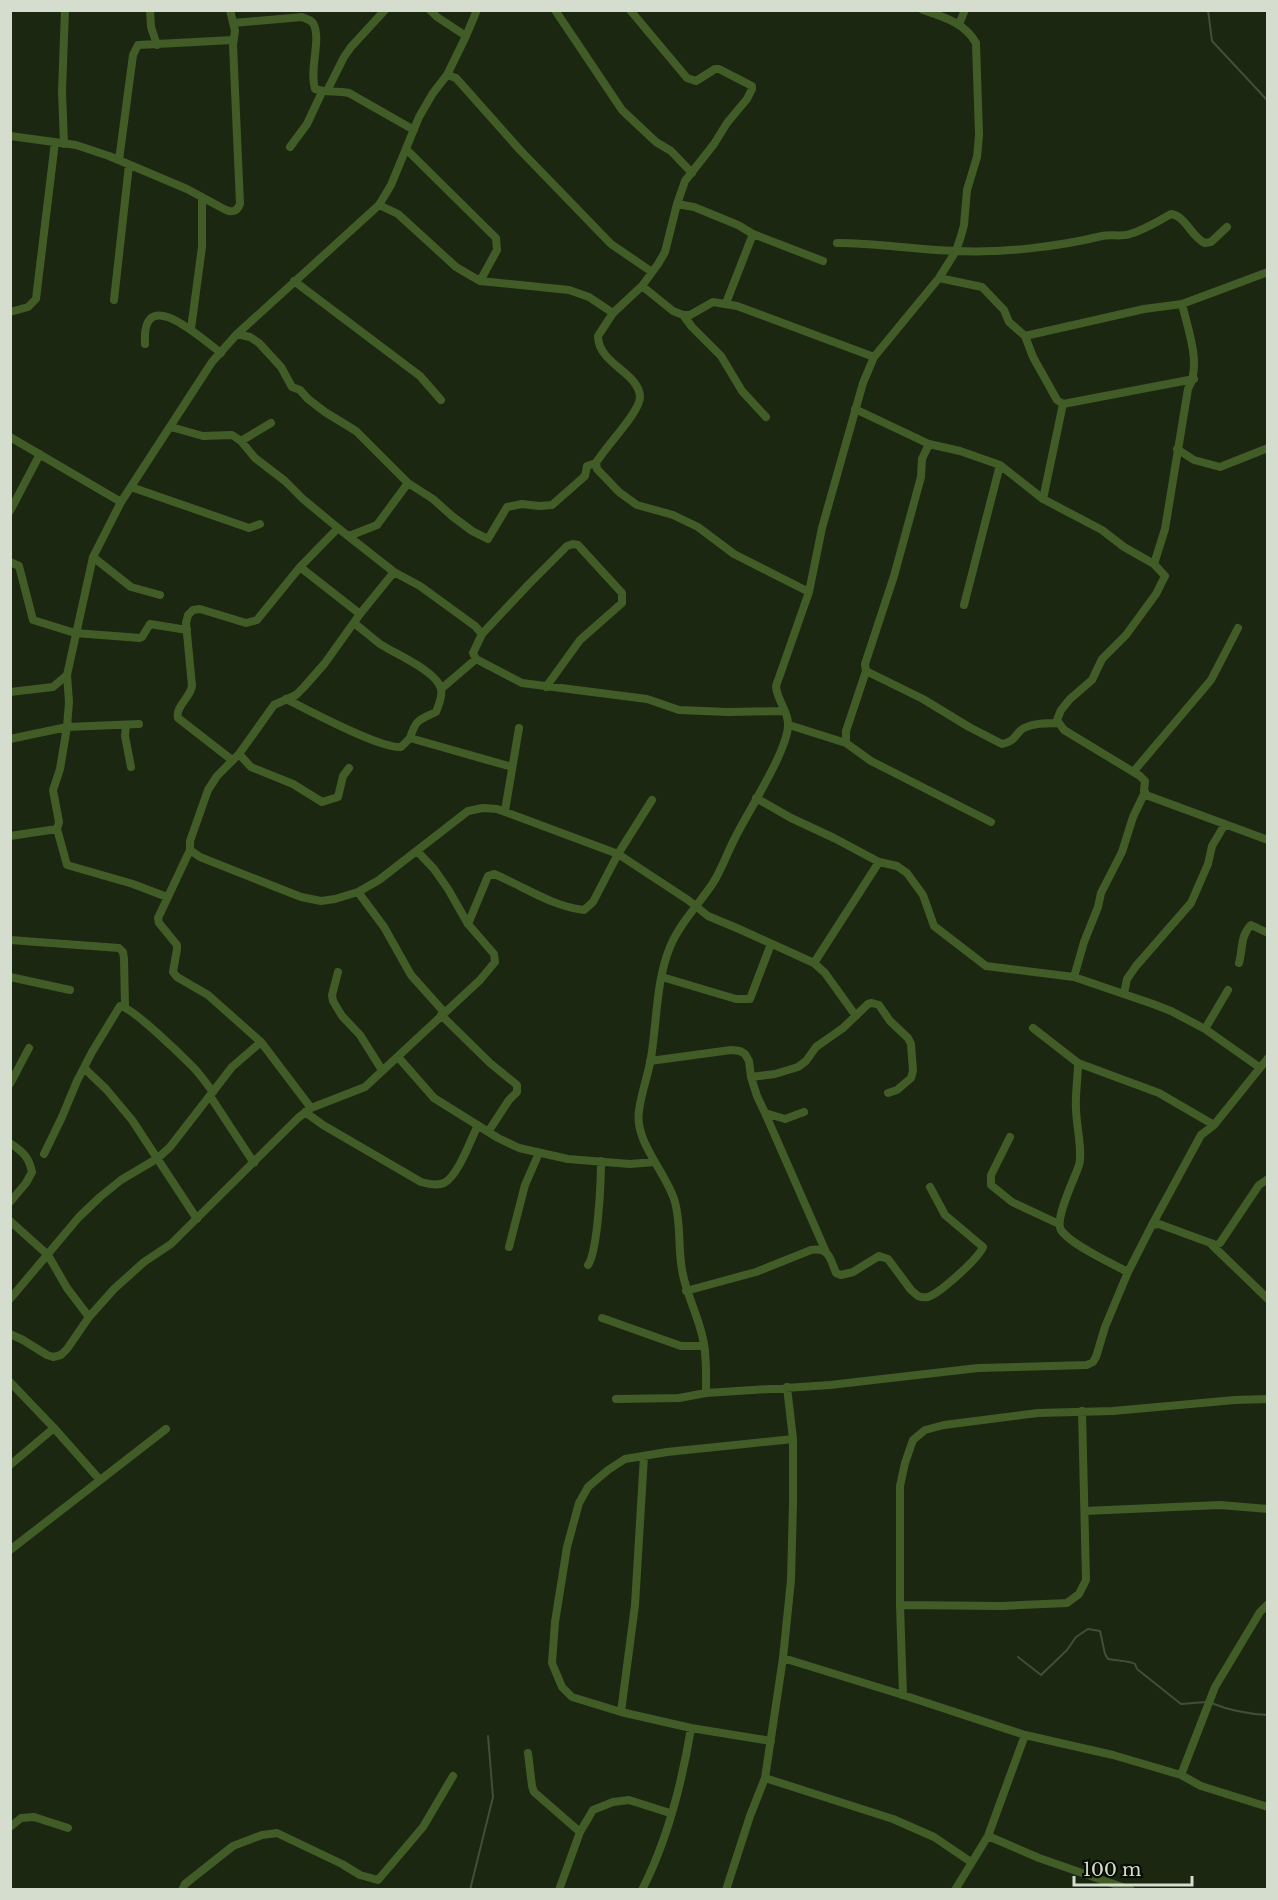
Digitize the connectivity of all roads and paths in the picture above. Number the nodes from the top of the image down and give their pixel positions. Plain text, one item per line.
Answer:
1 (64, 10) edge
2 (150, 10) edge
3 (230, 10) edge
4 (385, 10) edge
5 (430, 10) edge
6 (477, 10) edge
7 (555, 10) edge
8 (630, 10) edge
9 (923, 10) edge
10 (965, 10) edge
11 (233, 23) junction
12 (959, 24) junction
13 (466, 36) junction
14 (233, 40) junction
15 (157, 45) junction
16 (447, 75) junction
17 (325, 91) junction
18 (414, 130) junction
19 (10, 136) edge
20 (55, 142) junction
21 (64, 144) junction
22 (290, 147) dead end
23 (407, 150) junction
24 (119, 160) junction
25 (129, 165) junction
26 (692, 172) junction
27 (202, 197) junction
28 (677, 204) junction
29 (379, 205) junction
30 (1227, 227) dead end
31 (753, 234) junction
32 (837, 243) dead end
33 (956, 251) junction
34 (823, 261) dead end
35 (652, 272) junction
36 (1268, 272) edge
37 (939, 278) junction
38 (294, 281) junction
39 (480, 281) junction
40 (642, 286) junction
41 (114, 300) dead end
42 (726, 303) junction
43 (1182, 304) junction
44 (10, 312) edge
45 (613, 313) junction
46 (683, 315) junction
47 (191, 329) junction
48 (237, 334) junction
49 (1025, 336) junction
50 (145, 344) dead end
51 (221, 353) junction
52 (874, 357) junction
53 (1194, 379) junction
54 (441, 400) dead end
55 (1063, 404) junction
56 (855, 409) junction
57 (766, 417) dead end
58 (271, 423) dead end
59 (171, 427) junction
60 (10, 437) edge
61 (241, 441) junction
62 (929, 444) junction
63 (1268, 448) edge
64 (1177, 449) junction
65 (40, 454) junction
66 (596, 463) junction
67 (999, 465) junction
68 (408, 483) junction
69 (131, 487) junction
70 (1043, 499) junction
71 (121, 502) junction
72 (10, 511) edge
73 (260, 524) dead end
74 (339, 528) junction
75 (349, 536) junction
76 (93, 556) junction
77 (10, 562) edge
78 (1154, 564) junction
79 (300, 567) junction
80 (394, 572) junction
81 (809, 592) junction
82 (160, 595) dead end
83 (964, 605) dead end
84 (360, 614) junction
85 (354, 623) junction
86 (1238, 628) dead end
87 (187, 630) junction
88 (75, 633) junction
89 (482, 634) junction
90 (476, 659) junction
91 (867, 671) junction
92 (66, 675) junction
93 (546, 687) junction
94 (441, 689) junction
95 (10, 692) edge
96 (286, 699) junction
97 (784, 711) junction
98 (1058, 723) junction
99 (139, 724) dead end
100 (126, 725) junction
101 (789, 725) junction
102 (67, 728) junction
103 (519, 728) dead end
104 (10, 738) edge
105 (410, 738) junction
106 (846, 743) junction
107 (238, 754) junction
108 (232, 760) junction
109 (131, 767) dead end
110 (512, 767) junction
111 (349, 768) dead end
112 (1134, 771) junction
113 (1145, 792) junction
114 (756, 798) junction
115 (652, 800) dead end
116 (505, 811) junction
117 (991, 822) dead end
118 (1225, 824) junction
119 (57, 829) junction
120 (10, 836) edge
121 (1268, 840) edge
122 (190, 850) junction
123 (417, 851) junction
124 (618, 854) junction
125 (879, 862) junction
126 (358, 892) junction
127 (166, 897) junction
128 (696, 907) junction
129 (468, 924) junction
130 (1268, 933) edge
131 (10, 940) edge
132 (771, 944) junction
133 (814, 963) junction
134 (1239, 963) dead end
135 (338, 972) dead end
136 (10, 977) edge
137 (662, 977) junction
138 (1074, 977) junction
139 (69, 990) dead end
140 (1228, 990) dead end
141 (1124, 994) junction
142 (125, 1006) junction
143 (442, 1013) junction
144 (856, 1016) junction
145 (1033, 1028) dead end
146 (1205, 1029) junction
147 (261, 1042) junction
148 (29, 1048) dead end
149 (398, 1058) junction
150 (1268, 1058) edge
151 (650, 1061) junction
152 (1078, 1063) junction
153 (1259, 1067) junction
154 (84, 1068) junction
155 (382, 1071) junction
156 (751, 1077) junction
157 (10, 1084) edge
158 (888, 1093) dead end
159 (211, 1094) junction
160 (308, 1110) junction
161 (804, 1112) dead end
162 (765, 1113) junction
163 (478, 1125) junction
164 (1214, 1125) junction
165 (488, 1132) junction
166 (1010, 1137) dead end
167 (10, 1143) edge
168 (539, 1153) junction
169 (44, 1154) dead end
170 (158, 1158) junction
171 (601, 1161) junction
172 (655, 1162) junction
173 (254, 1163) junction
174 (1268, 1179) edge
175 (930, 1187) dead end
176 (10, 1202) edge
177 (197, 1219) junction
178 (10, 1221) edge
179 (1059, 1224) junction
180 (1152, 1225) junction
181 (1212, 1245) junction
182 (509, 1247) dead end
183 (826, 1252) junction
184 (48, 1255) junction
185 (588, 1265) dead end
186 (1128, 1272) junction
187 (686, 1291) junction
188 (10, 1299) edge
189 (1268, 1299) edge
190 (89, 1317) junction
191 (602, 1318) dead end
192 (10, 1334) edge
193 (704, 1346) junction
194 (10, 1382) edge
195 (787, 1388) junction
196 (706, 1393) junction
197 (616, 1399) dead end
198 (1268, 1399) edge
199 (1082, 1411) junction
200 (54, 1428) junction
201 (166, 1429) dead end
202 (793, 1439) junction
203 (644, 1456) junction
204 (10, 1465) edge
205 (100, 1480) junction
206 (1268, 1509) edge
207 (1085, 1511) junction
208 (10, 1550) edge
209 (1268, 1604) edge
210 (900, 1605) junction
211 (1264, 1614) edge
212 (783, 1658) junction
213 (903, 1695) junction
214 (621, 1712) junction
215 (691, 1728) junction
216 (1025, 1735) junction
217 (771, 1740) junction
218 (528, 1753) dead end
219 (1180, 1775) junction
220 (453, 1776) dead end
221 (765, 1778) junction
222 (1268, 1808) edge
223 (670, 1813) junction
224 (10, 1827) edge
225 (68, 1828) dead end
226 (580, 1832) junction
227 (988, 1836) junction
228 (971, 1862) junction
229 (182, 1890) edge
230 (559, 1890) edge
231 (642, 1890) edge
232 (726, 1890) edge
233 (955, 1890) edge
234 (1131, 1890) edge

1 - 21 street
2 - 15 street
3 - 11 street
4 - 17 street
5 - 13 street
6 - 13 street
7 - 26 street
8 - 26 street
9 - 12 street
10 - 12 street
11 - 14 street
11 - 17 street
12 - 33 street
13 - 16 street
14 - 15 street
14 - 27 street
15 - 24 street
16 - 18 street
16 - 35 street
17 - 18 street
17 - 22 street
18 - 23 street
19 - 20 street
20 - 21 street
20 - 44 street
21 - 24 street
23 - 29 street
23 - 39 street
24 - 25 street
25 - 27 street
25 - 41 street
26 - 28 street
27 - 47 street
28 - 31 street
28 - 35 street
29 - 38 street
29 - 39 street
30 - 33 street
31 - 34 street
31 - 42 street
32 - 33 street
33 - 37 street
35 - 40 street
36 - 43 street
37 - 49 street
37 - 52 street
38 - 48 street
38 - 54 street
39 - 45 street
40 - 45 street
40 - 46 street
42 - 46 street
42 - 52 street
43 - 49 street
43 - 53 street
45 - 66 street
46 - 57 street
47 - 50 street
47 - 51 street
48 - 51 street
48 - 68 street
49 - 55 street
51 - 59 street
52 - 56 street
53 - 55 street
53 - 64 street
55 - 70 street
56 - 62 street
56 - 81 street
58 - 61 street
59 - 61 street
59 - 69 street
60 - 65 street
61 - 74 street
62 - 67 street
62 - 91 street
63 - 64 street
64 - 78 street
65 - 71 street
65 - 72 street
66 - 68 street
66 - 81 street
67 - 70 street
67 - 83 street
68 - 75 street
69 - 71 street
69 - 73 street
70 - 78 street
71 - 76 street
74 - 75 street
74 - 79 street
75 - 80 street
76 - 82 street
76 - 88 street
77 - 88 street
78 - 98 street
79 - 84 street
79 - 87 street
80 - 84 street
80 - 89 street
81 - 97 street
84 - 85 street
85 - 94 street
85 - 96 street
86 - 112 street
87 - 88 street
87 - 108 street
88 - 92 street
89 - 90 street
89 - 93 street
90 - 93 street
90 - 94 street
91 - 98 street
91 - 106 street
92 - 95 street
92 - 102 street
93 - 97 street
94 - 105 street
96 - 105 street
96 - 107 street
97 - 101 street
98 - 112 street
99 - 100 street
100 - 102 street
100 - 109 street
101 - 106 street
101 - 114 street
102 - 104 street
102 - 119 street
103 - 110 street
105 - 110 street
106 - 117 street
107 - 108 street
107 - 111 street
108 - 122 street
110 - 116 street
112 - 113 street
113 - 118 street
113 - 138 street
114 - 125 street
114 - 128 street
115 - 124 street
116 - 123 street
116 - 124 street
118 - 121 street
118 - 141 street
119 - 120 street
119 - 127 street
122 - 126 street
122 - 127 street
123 - 126 street
123 - 129 street
124 - 128 street
124 - 129 street
125 - 133 street
125 - 138 street
126 - 143 street
127 - 147 street
128 - 132 street
128 - 137 street
129 - 143 street
130 - 134 street
131 - 142 street
132 - 133 street
132 - 137 street
133 - 144 street
135 - 155 street
136 - 139 street
137 - 151 street
138 - 141 street
140 - 146 street
141 - 146 street
142 - 154 street
142 - 159 street
143 - 149 street
143 - 165 street
144 - 156 street
144 - 158 street
145 - 152 street
146 - 153 street
147 - 159 street
147 - 160 street
148 - 157 street
149 - 155 street
149 - 163 street
150 - 153 street
151 - 156 street
151 - 172 street
152 - 164 street
152 - 179 street
153 - 164 street
154 - 169 street
154 - 170 street
155 - 160 street
156 - 162 street
159 - 170 street
159 - 173 street
160 - 163 street
160 - 173 street
161 - 162 street
162 - 183 street
163 - 165 street
164 - 180 street
165 - 168 street
166 - 179 street
167 - 176 street
168 - 171 street
168 - 182 street
170 - 177 street
170 - 184 street
171 - 172 street
171 - 185 street
172 - 187 street
173 - 177 street
174 - 181 street
175 - 183 street
177 - 190 street
178 - 184 street
179 - 186 street
180 - 181 street
180 - 186 street
181 - 189 street
183 - 187 street
184 - 188 street
184 - 190 street
186 - 195 street
187 - 193 street
190 - 192 street
191 - 193 street
193 - 196 street
194 - 200 street
195 - 196 street
195 - 202 street
196 - 197 street
198 - 199 street
199 - 207 street
199 - 210 street
200 - 204 street
200 - 205 street
201 - 205 street
202 - 203 street
202 - 212 street
203 - 214 street
203 - 214 street
205 - 208 street
206 - 207 street
207 - 210 street
209 - 211 street
210 - 213 street
211 - 219 street
212 - 213 street
212 - 217 street
213 - 216 street
214 - 215 street
215 - 217 street
215 - 223 street
216 - 219 street
216 - 227 street
217 - 221 street
218 - 226 street
219 - 222 street
220 - 229 street
221 - 228 street
221 - 232 street
223 - 226 street
223 - 231 street
224 - 225 street
226 - 230 street
227 - 228 street
227 - 234 street
228 - 233 street

